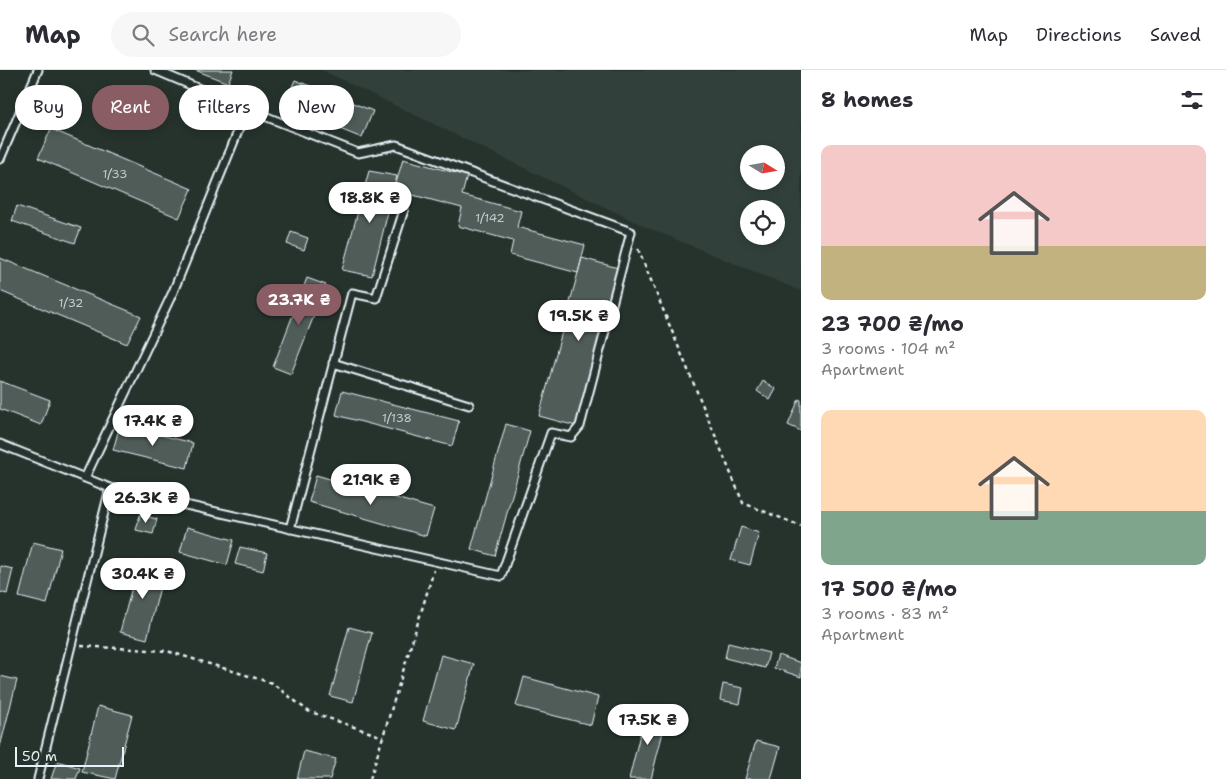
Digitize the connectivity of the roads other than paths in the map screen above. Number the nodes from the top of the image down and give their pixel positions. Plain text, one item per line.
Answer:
1 (38, 70) edge
2 (155, 70) edge
3 (190, 85) edge
4 (269, 118) edge
5 (239, 130) edge
6 (0, 159) edge
7 (404, 210) dead end
8 (333, 363) junction
9 (469, 405) dead end
10 (0, 444) edge
11 (85, 478) junction
12 (110, 488) junction
13 (290, 529) junction
14 (38, 779) edge

1 - 6 lane
2 - 3 lane
4 - 13 lane
5 - 11 lane
7 - 8 lane
8 - 9 lane
8 - 13 lane
10 - 11 lane
11 - 12 lane
12 - 13 lane
12 - 14 lane

